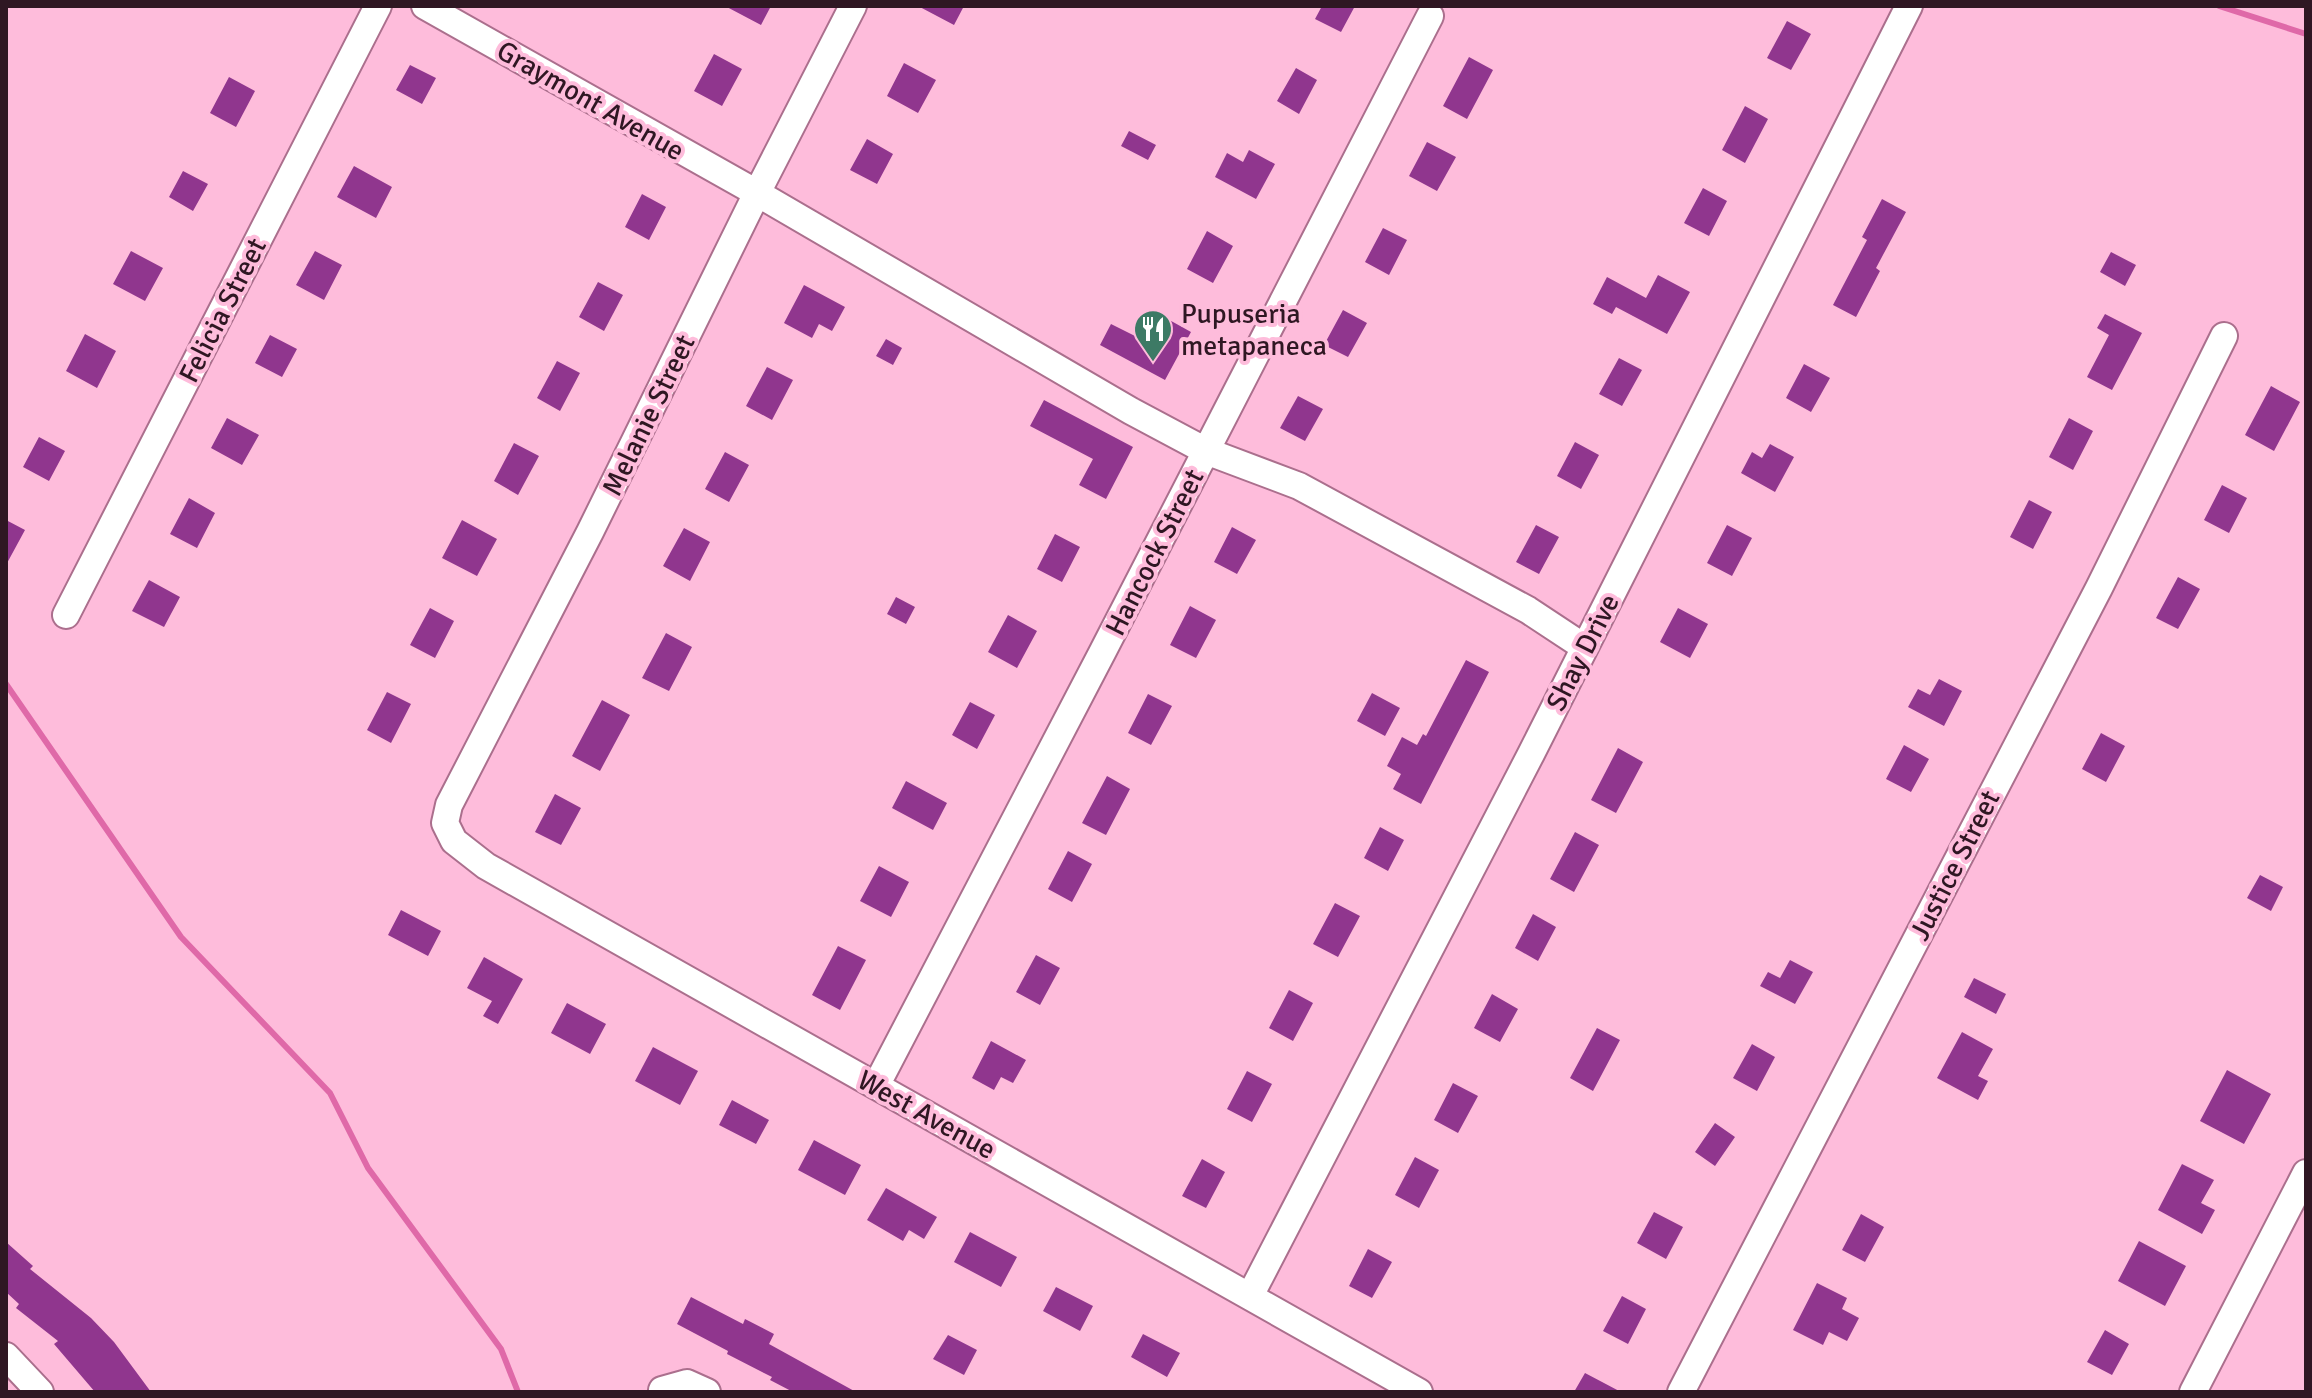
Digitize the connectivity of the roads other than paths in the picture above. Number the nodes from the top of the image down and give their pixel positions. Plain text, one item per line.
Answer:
1 (378, 6) edge
2 (425, 6) edge
3 (853, 6) edge
4 (1909, 6) edge
5 (1430, 16) dead end
6 (757, 193) junction
7 (2224, 336) dead end
8 (1206, 451) junction
9 (66, 615) dead end
10 (1584, 647) junction
11 (445, 823) joint
12 (876, 1086) junction
13 (2306, 1173) edge
14 (1250, 1296) junction
15 (6, 1356) edge
16 (662, 1390) dead end
17 (40, 1392) edge
18 (707, 1392) edge
19 (1419, 1392) edge
20 (1681, 1392) edge
21 (2193, 1392) edge

1 - 9 street, Felicia Street
2 - 6 street, Graymont Avenue
3 - 6 street, Melanie Street
4 - 10 street, Shay Drive
5 - 8 street, Hancock Street
6 - 8 street, Graymont Avenue
6 - 11 street, Melanie Street
7 - 20 street, Justice Street
8 - 10 street, Graymont Avenue
8 - 12 street, Hancock Street
10 - 14 street, Shay Drive
11 - 12 street, West Avenue
12 - 14 street, West Avenue
13 - 21 street
14 - 19 street, West Avenue
15 - 17 street
16 - 18 street

